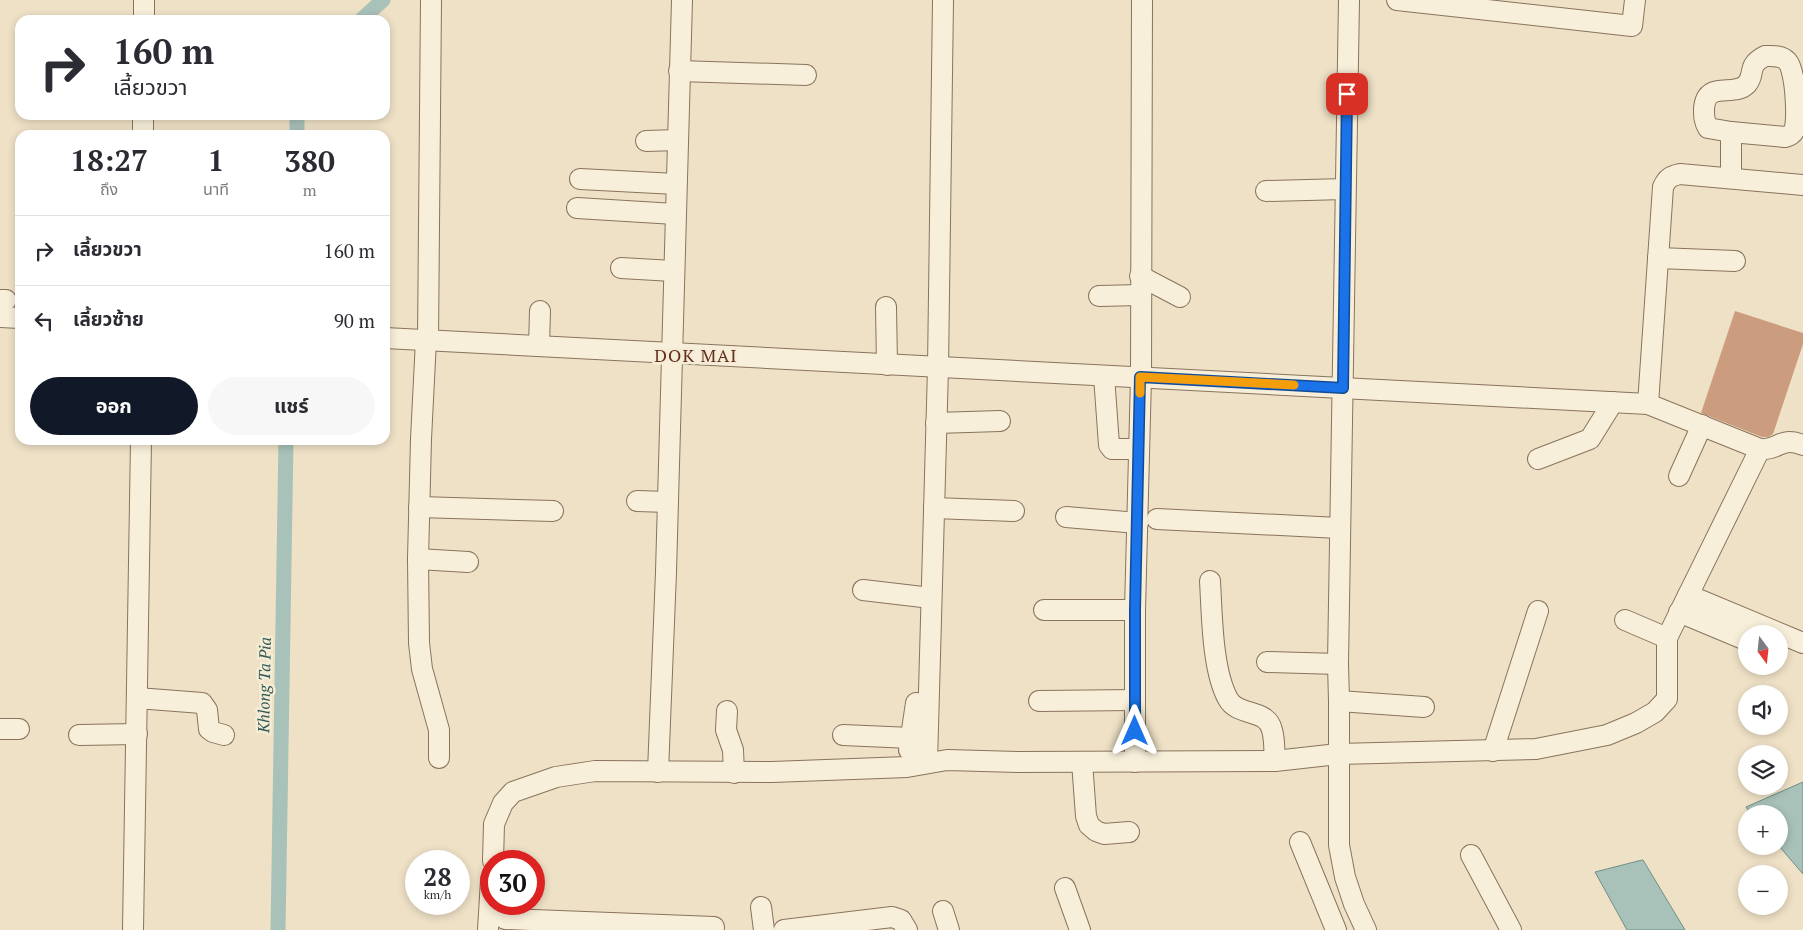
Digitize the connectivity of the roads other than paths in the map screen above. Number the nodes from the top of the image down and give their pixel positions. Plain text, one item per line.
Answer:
1 (144, 0) edge
2 (431, 0) edge
3 (682, 0) edge
4 (943, 0) edge
5 (1142, 0) edge
6 (1349, 0) edge
7 (1397, 0) edge
8 (1635, 0) edge
9 (144, 15) edge
10 (679, 71) junction
11 (806, 75) dead end
12 (1731, 132) junction
13 (678, 140) junction
14 (646, 141) dead end
15 (1730, 178) junction
16 (580, 179) dead end
17 (676, 184) junction
18 (1803, 185) edge
19 (1345, 189) junction
20 (1266, 191) dead end
21 (577, 208) dead end
22 (675, 214) junction
23 (1658, 258) junction
24 (1735, 261) dead end
25 (621, 268) dead end
26 (674, 271) junction
27 (1141, 286) junction
28 (1099, 296) dead end
29 (1180, 297) dead end
30 (2, 306) edge
31 (886, 307) dead end
32 (540, 311) dead end
33 (15, 315) edge
34 (390, 338) edge
35 (427, 340) junction
36 (539, 346) junction
37 (671, 353) junction
38 (887, 365) junction
39 (938, 368) junction
40 (1104, 376) junction
41 (1140, 377) junction
42 (1343, 388) junction
43 (1613, 402) junction
44 (1648, 404) junction
45 (1000, 421) dead end
46 (936, 423) junction
47 (1702, 425) junction
48 (140, 445) edge
49 (1803, 445) edge
50 (1139, 448) junction
51 (1760, 449) junction
52 (1538, 459) dead end
53 (1679, 476) dead end
54 (638, 501) dead end
55 (668, 502) junction
56 (419, 507) junction
57 (934, 508) junction
58 (553, 511) dead end
59 (1014, 511) dead end
60 (1066, 517) dead end
61 (1157, 518) dead end
62 (1138, 523) junction
63 (1339, 528) junction
64 (468, 562) dead end
65 (413, 563) junction
66 (1210, 581) dead end
67 (863, 590) dead end
68 (931, 598) junction
69 (1684, 603) junction
70 (1044, 610) dead end
71 (1135, 610) junction
72 (1538, 611) dead end
73 (1625, 620) dead end
74 (1738, 635) edge
75 (1667, 638) junction
76 (1803, 643) edge
77 (1268, 662) dead end
78 (1338, 664) junction
79 (137, 698) junction
80 (1135, 700) junction
81 (1339, 700) junction
82 (1039, 702) dead end
83 (916, 703) dead end
84 (1424, 707) dead end
85 (727, 710) dead end
86 (137, 734) junction
87 (78, 735) dead end
88 (224, 735) dead end
89 (843, 735) dead end
90 (911, 738) junction
91 (1493, 751) junction
92 (1338, 754) junction
93 (439, 758) dead end
94 (1274, 761) junction
95 (1082, 762) junction
96 (1135, 762) junction
97 (927, 764) junction
98 (907, 767) junction
99 (658, 772) junction
100 (734, 773) junction
101 (1129, 832) dead end
102 (1300, 842) dead end
103 (493, 850) edge
104 (1471, 855) dead end
105 (1065, 888) dead end
106 (761, 908) dead end
107 (943, 911) dead end
108 (489, 915) edge
109 (505, 919) dead end
110 (636, 927) edge
111 (714, 928) dead end
112 (1361, 929) edge
113 (133, 930) edge
114 (488, 930) edge
115 (764, 930) edge
116 (784, 930) edge
117 (907, 930) edge
118 (950, 930) edge
119 (1080, 930) edge
120 (1336, 930) edge
121 (1511, 930) edge

1 - 9 street
2 - 35 street
3 - 10 street
4 - 39 street
5 - 27 street
6 - 19 street
7 - 8 street
10 - 11 street
10 - 13 street
12 - 12 street
12 - 15 street
13 - 14 street
13 - 17 street
15 - 18 street
15 - 23 street
16 - 17 street
17 - 22 street
19 - 20 street
19 - 42 street
21 - 22 street
22 - 26 street
23 - 24 street
23 - 44 street
25 - 26 street
26 - 37 street
27 - 28 street
27 - 29 street
27 - 41 street
30 - 33 street
31 - 38 street
32 - 36 street
34 - 35 street
35 - 36 street
35 - 56 street
36 - 37 street
37 - 38 street
37 - 55 street
38 - 39 street
39 - 40 street
39 - 46 street
40 - 41 street
40 - 50 street
41 - 42 street
41 - 50 street
42 - 43 street
42 - 63 street
43 - 44 street
43 - 52 street
44 - 47 street
45 - 46 street
46 - 57 street
47 - 51 street
47 - 53 street
48 - 79 street
49 - 51 street
50 - 62 street
51 - 69 street
54 - 55 street
55 - 99 street
56 - 58 street
56 - 65 street
57 - 59 street
57 - 68 street
60 - 62 street
61 - 63 street
62 - 71 street
63 - 78 street
64 - 65 street
65 - 93 street
66 - 94 street
67 - 68 street
68 - 97 street
69 - 74 street
69 - 75 street
69 - 76 street
70 - 71 street
71 - 80 street
72 - 91 street
73 - 75 street
75 - 91 street
77 - 78 street
78 - 81 street
79 - 86 street
79 - 88 street
80 - 82 street
80 - 96 street
81 - 84 street
81 - 92 street
83 - 90 street
85 - 100 street
86 - 87 street
86 - 113 street
89 - 90 street
90 - 98 street
91 - 92 street
92 - 94 street
92 - 112 street
94 - 96 street
95 - 96 street
95 - 97 street
95 - 101 street
97 - 98 street
98 - 100 street
99 - 100 street
99 - 103 street
102 - 120 street
104 - 121 street
105 - 119 street
106 - 115 street
107 - 118 street
108 - 114 street
109 - 110 street
110 - 111 street
116 - 117 street

